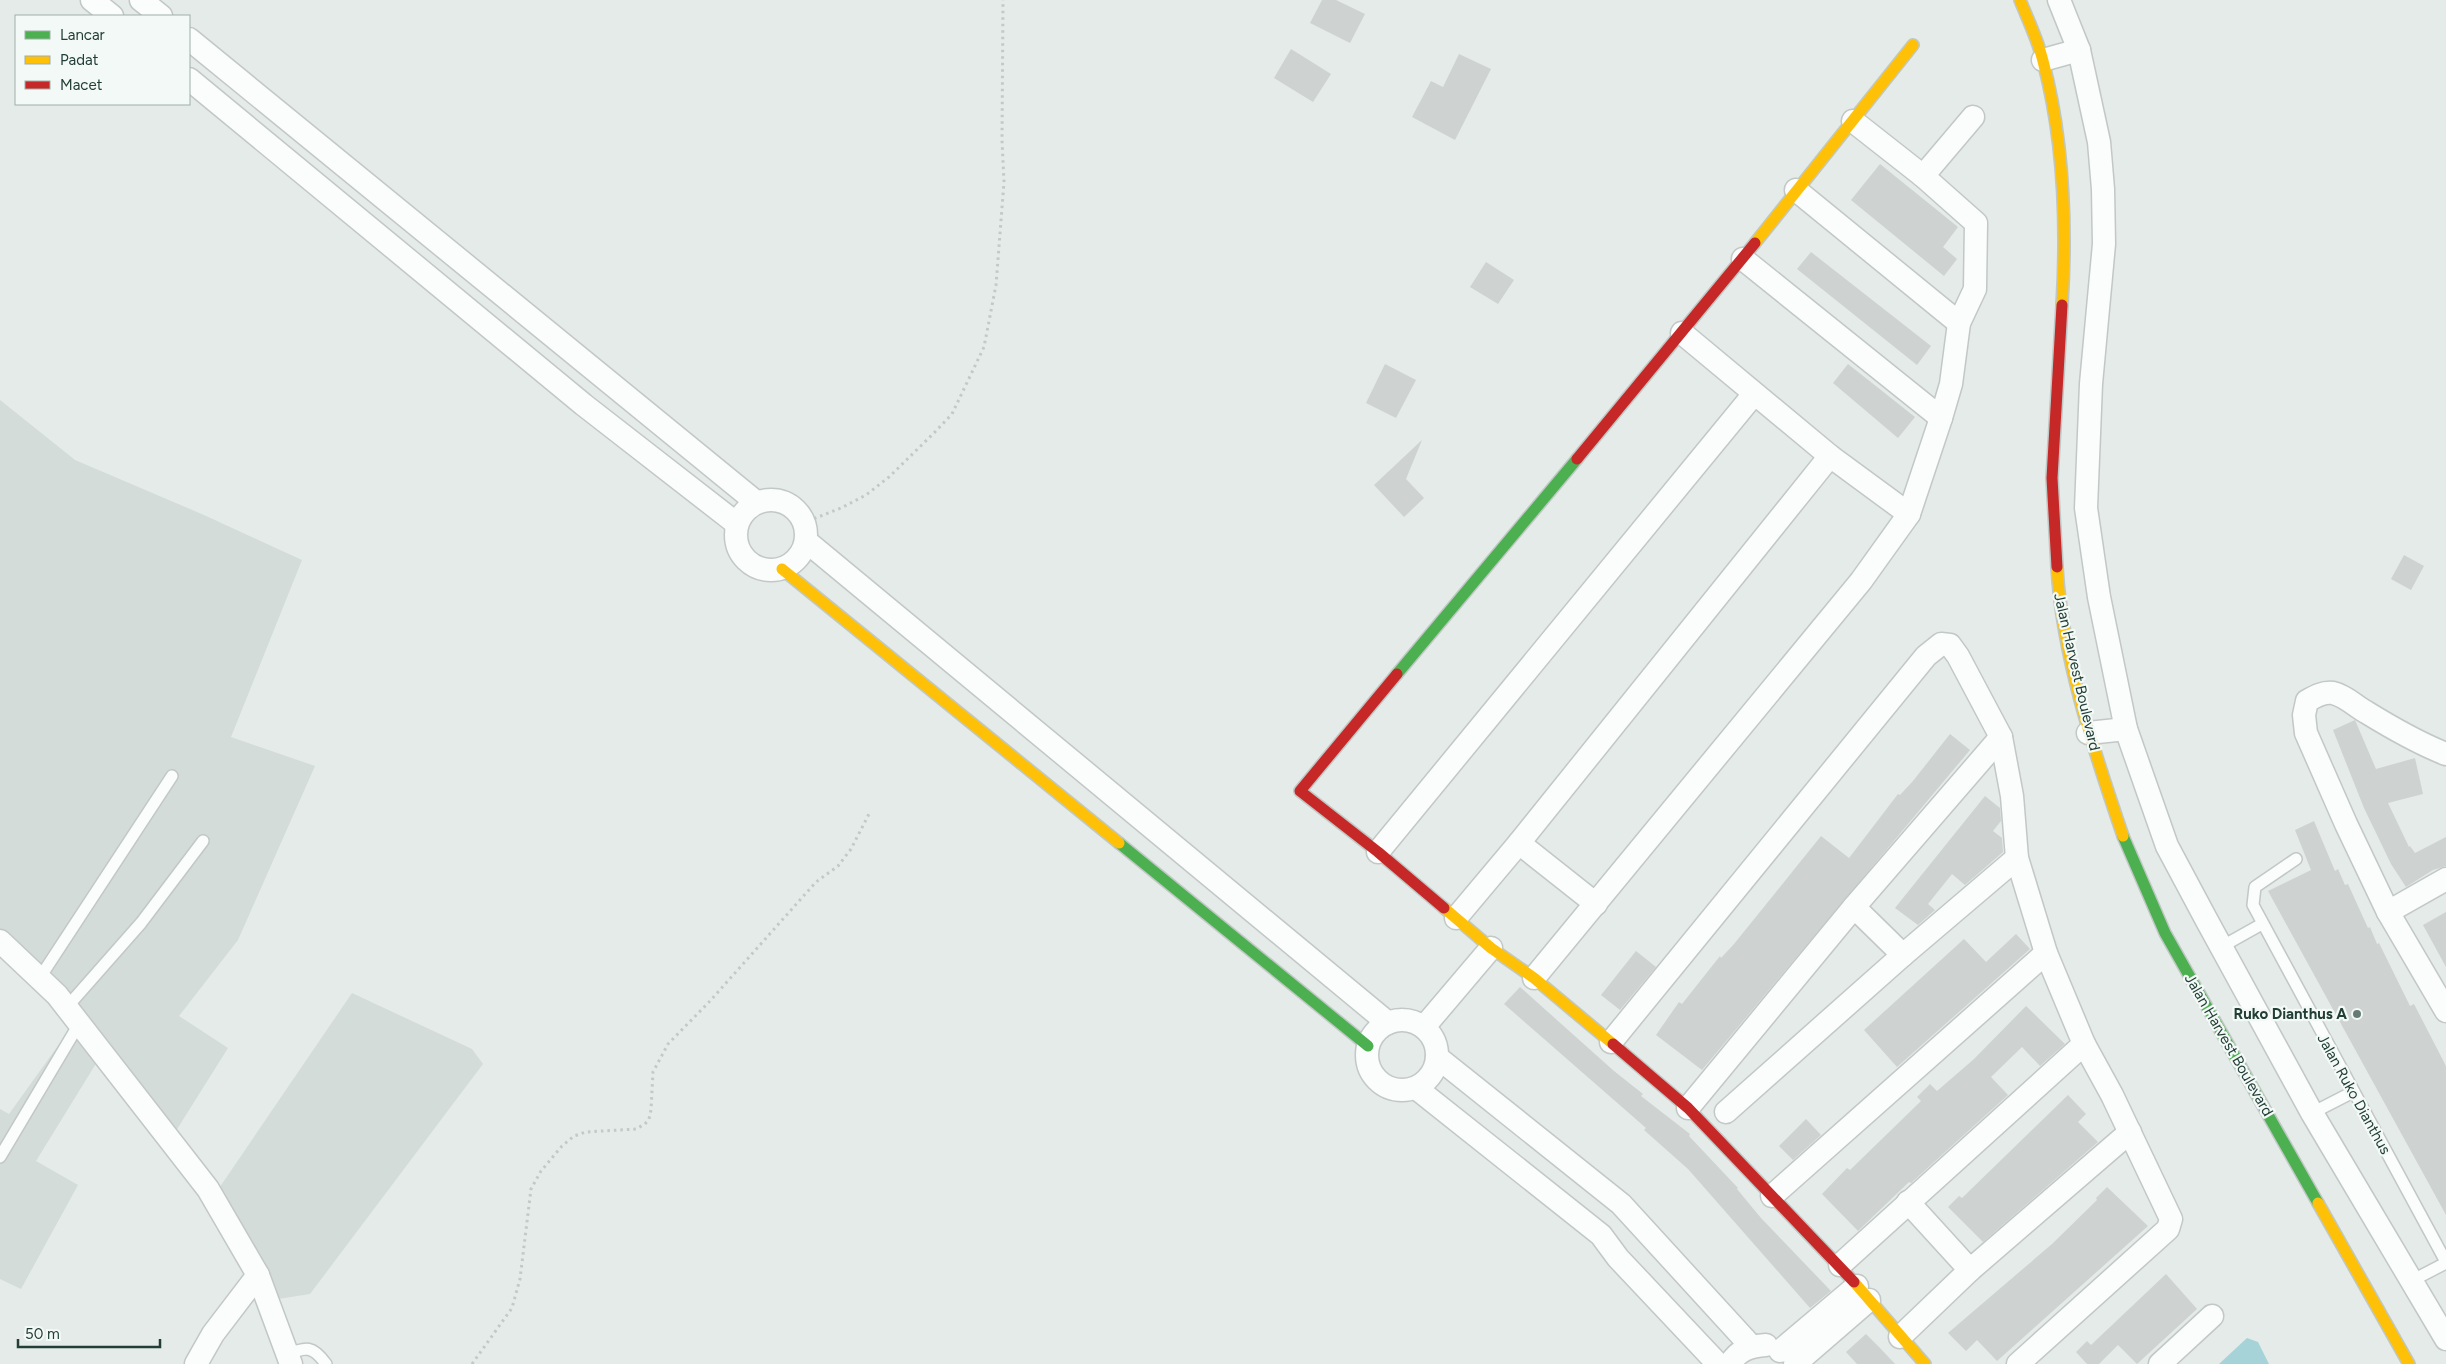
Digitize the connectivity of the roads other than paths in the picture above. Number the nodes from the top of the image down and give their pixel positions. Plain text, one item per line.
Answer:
1 (92, 0) edge
2 (2020, 0) edge
3 (2060, 0) edge
4 (111, 15) edge
5 (190, 40) edge
6 (1913, 45) dead end
7 (2079, 50) junction
8 (2043, 60) junction
9 (190, 80) edge
10 (1973, 118) dead end
11 (1853, 121) junction
12 (1923, 176) junction
13 (1796, 190) junction
14 (1743, 259) junction
15 (1959, 323) junction
16 (1682, 333) junction
17 (1754, 394) junction
18 (1941, 418) junction
19 (1830, 456) junction
20 (756, 502) junction
21 (1909, 514) junction
22 (737, 524) junction
23 (806, 531) junction
24 (782, 569) junction
25 (2126, 729) junction
26 (2088, 733) junction
27 (2001, 737) junction
28 (2446, 754) edge
29 (172, 776) dead end
30 (203, 840) dead end
31 (1519, 843) junction
32 (1378, 852) junction
33 (2017, 858) junction
34 (2296, 859) dead end
35 (2446, 879) edge
36 (1596, 904) junction
37 (1854, 908) junction
38 (2388, 912) junction
39 (1456, 918) junction
40 (2262, 924) junction
41 (2220, 947) junction
42 (2, 948) edge
43 (1491, 948) junction
44 (2046, 953) junction
45 (1902, 955) junction
46 (1534, 978) junction
47 (39, 979) junction
48 (2446, 1009) edge
49 (73, 1016) junction
50 (1388, 1023) junction
51 (1424, 1027) junction
52 (1611, 1042) junction
53 (2084, 1044) junction
54 (1368, 1046) junction
55 (1437, 1057) junction
56 (1416, 1088) junction
57 (2353, 1092) junction
58 (1688, 1108) junction
59 (1726, 1112) dead end
60 (2312, 1112) junction
61 (2130, 1132) junction
62 (0, 1157) edge
63 (1772, 1196) junction
64 (1908, 1202) junction
65 (2446, 1262) edge
66 (1840, 1265) junction
67 (1970, 1270) junction
68 (258, 1275) junction
69 (2413, 1280) junction
70 (1863, 1293) junction
71 (2212, 1316) dead end
72 (1900, 1337) junction
73 (2446, 1339) edge
74 (1751, 1346) junction
75 (289, 1359) edge
76 (1789, 1360) edge
77 (2027, 1361) edge
78 (196, 1364) edge
79 (326, 1364) edge
80 (1718, 1364) edge
81 (1730, 1364) edge
82 (1925, 1364) edge
83 (2160, 1364) edge
84 (2409, 1364) edge

1 - 4 street
2 - 8 street, Jalan Harvest Boulevard
3 - 7 street
5 - 20 street
6 - 11 street
7 - 8 street
7 - 25 street
8 - 26 street, Jalan Harvest Boulevard
9 - 22 street
10 - 12 street
11 - 12 street
11 - 13 street
12 - 15 street
13 - 14 street
13 - 15 street
14 - 16 street
14 - 18 street
15 - 18 street
16 - 17 street
16 - 32 street
17 - 19 street
17 - 32 street
18 - 21 street
19 - 21 street
19 - 31 street
20 - 22 street
20 - 23 street
21 - 36 street
22 - 24 street
23 - 24 street
23 - 50 street
24 - 54 street
25 - 26 street
25 - 41 street
26 - 84 street, Jalan Harvest Boulevard
27 - 33 street
27 - 37 street
27 - 52 street
28 - 38 street
29 - 47 lane
30 - 49 lane
31 - 36 street
31 - 39 street
32 - 39 street
33 - 44 street
33 - 45 street
34 - 40 lane, Jalan Ruko Dianthus
35 - 38 street
36 - 46 street
37 - 45 street
37 - 58 street
38 - 48 street
39 - 43 street
40 - 41 lane
40 - 57 lane, Jalan Ruko Dianthus
41 - 60 street
42 - 47 street
43 - 46 street
43 - 51 street
44 - 53 street
44 - 63 street
45 - 59 street
46 - 52 street
47 - 49 street
49 - 62 lane
49 - 68 street
50 - 51 street
50 - 54 street
51 - 55 street
52 - 58 street
53 - 61 street
53 - 64 street
54 - 56 street
55 - 56 street
55 - 74 street
56 - 80 street
57 - 60 lane
57 - 65 lane, Jalan Ruko Dianthus
58 - 63 street
60 - 69 street
61 - 67 street
61 - 77 street
63 - 66 street
64 - 66 street
64 - 67 street
65 - 69 lane
66 - 70 street
67 - 72 street
68 - 75 street
68 - 78 street
69 - 73 street
70 - 72 street
70 - 76 street
71 - 83 street
72 - 82 street
74 - 76 street
74 - 81 street
75 - 79 lane

